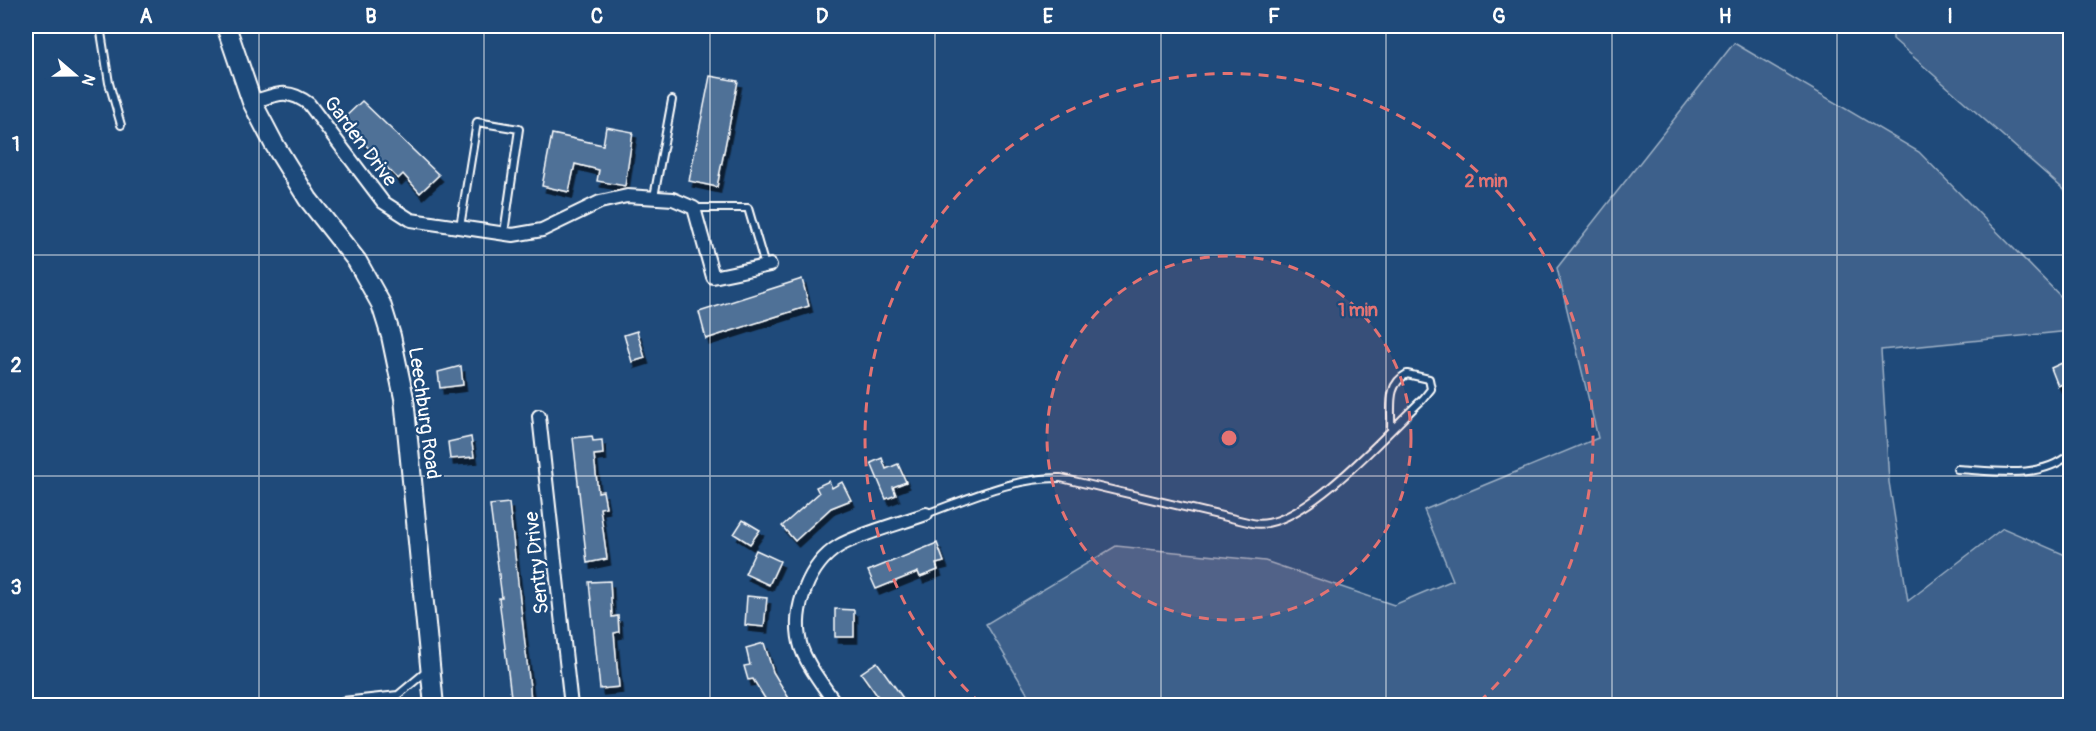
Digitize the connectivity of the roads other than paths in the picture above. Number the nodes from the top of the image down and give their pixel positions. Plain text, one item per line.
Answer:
1 (100, 26) edge
2 (226, 26) edge
3 (672, 100) dead end
4 (252, 102) junction
5 (121, 125) dead end
6 (654, 198) junction
7 (694, 208) junction
8 (460, 227) junction
9 (504, 233) junction
10 (767, 265) joint
11 (539, 416) dead end
12 (1392, 428) junction
13 (2070, 453) edge
14 (1958, 469) dead end
15 (926, 514) joint
16 (430, 667) junction
17 (331, 705) edge
18 (434, 705) edge
19 (571, 705) edge
20 (837, 705) edge

1 - 5 lane
2 - 4 street, Leechburg Road
3 - 6 lane
4 - 8 street, Garden Drive
4 - 16 street, Leechburg Road
6 - 7 street, Garden Drive
6 - 9 street, Garden Drive
7 - 10 lane
7 - 10 street
8 - 9 street, Garden Drive
8 - 9 lane
11 - 19 street, Sentry Drive
12 - 12 lane
12 - 15 lane
13 - 14 lane
15 - 20 street
16 - 17 lane
16 - 18 street, Leechburg Road

